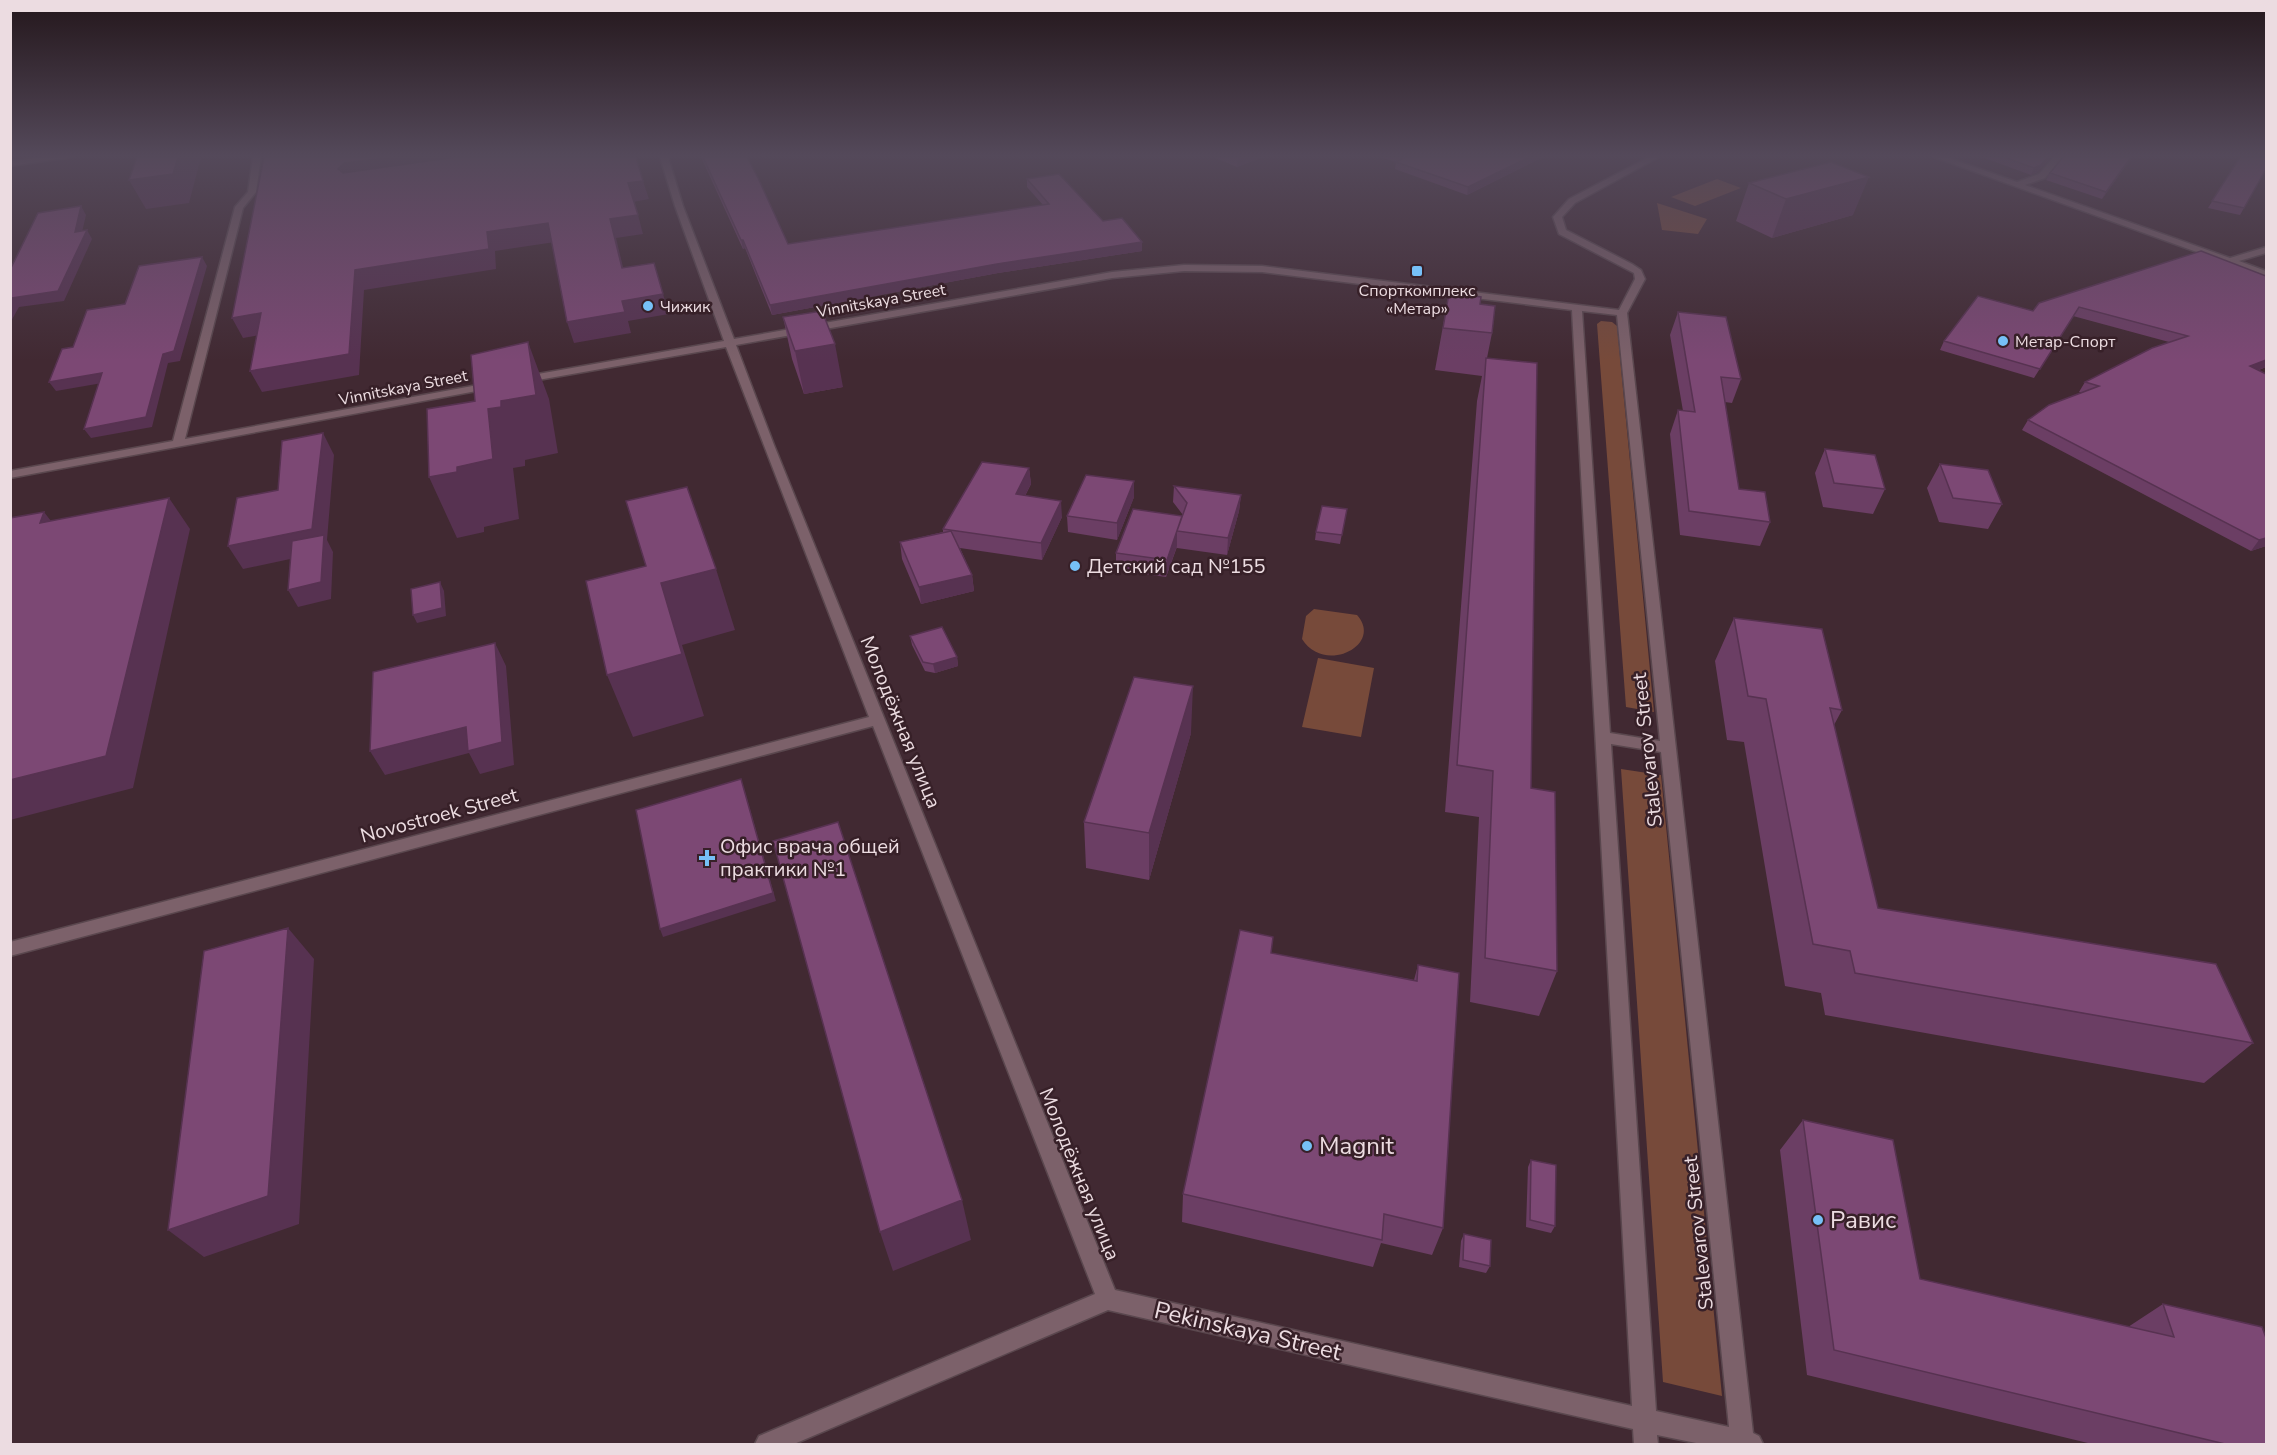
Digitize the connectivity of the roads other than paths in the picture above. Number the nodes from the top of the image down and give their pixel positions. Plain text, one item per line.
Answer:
1 (234, 225) edge
2 (686, 225) edge
3 (1560, 225) edge
4 (2132, 225) edge
5 (2266, 250) edge
6 (2233, 260) junction
7 (2266, 274) edge
8 (1577, 307) junction
9 (1622, 313) junction
10 (729, 341) junction
11 (178, 445) junction
12 (10, 476) edge
13 (877, 720) junction
14 (1603, 737) junction
15 (1668, 748) junction
16 (10, 949) edge
17 (1108, 1299) junction
18 (1645, 1421) junction
19 (766, 1444) edge
20 (1646, 1444) edge
21 (1745, 1444) edge

1 - 11 street
2 - 10 street, Молодёжная улица
3 - 9 street
4 - 6 street
5 - 6 street
6 - 7 street
8 - 9 street, Vinnitskaya Street
8 - 10 street, Vinnitskaya Street
8 - 14 street, Stalevarov Street
9 - 15 street, Stalevarov Street
10 - 11 street, Vinnitskaya Street
10 - 13 street, Молодёжная улица
11 - 12 street, Vinnitskaya Street
13 - 16 street, Novostroek Street
13 - 17 street, Молодёжная улица
14 - 15 street
14 - 18 street, Stalevarov Street
15 - 21 street, Stalevarov Street
17 - 18 street, Pekinskaya Street
17 - 19 street
18 - 20 street, Stalevarov Street
18 - 21 street, Pekinskaya Street

